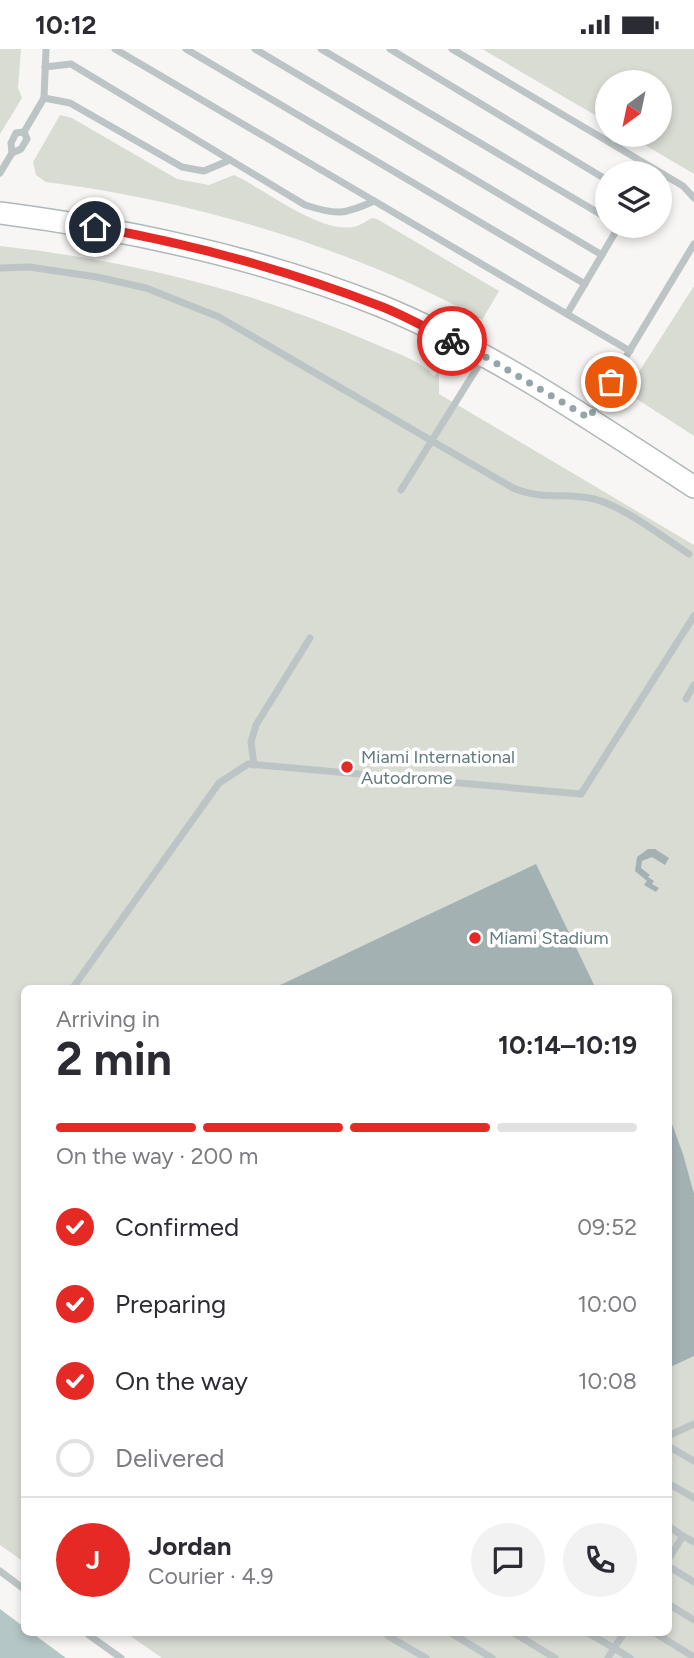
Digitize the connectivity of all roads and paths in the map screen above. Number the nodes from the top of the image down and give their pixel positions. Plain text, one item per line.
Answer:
1 (46, 49) edge
2 (115, 49) edge
3 (186, 49) edge
4 (255, 49) edge
5 (321, 49) edge
6 (390, 49) edge
7 (452, 49) edge
8 (45, 67) junction
9 (44, 99) junction
10 (230, 160) junction
11 (635, 161) edge
12 (0, 173) edge
13 (595, 173) edge
14 (672, 181) edge
15 (694, 198) edge
16 (374, 201) junction
17 (595, 211) edge
18 (0, 213) edge
19 (612, 238) edge
20 (694, 244) edge
21 (602, 255) junction
22 (0, 268) edge
23 (585, 284) junction
24 (568, 314) junction
25 (629, 351) junction
26 (484, 356) junction
27 (589, 418) junction
28 (432, 441) junction
29 (694, 487) edge
30 (401, 490) dead end
31 (689, 554) dead end
32 (694, 616) edge
33 (310, 638) dead end
34 (694, 685) edge
35 (686, 699) dead end
36 (254, 765) junction
37 (75, 985) edge
38 (694, 1424) edge
39 (672, 1435) edge
40 (672, 1447) edge
41 (694, 1461) edge
42 (672, 1485) edge
43 (694, 1499) edge
44 (672, 1528) edge
45 (684, 1536) junction
46 (694, 1542) edge
47 (672, 1554) edge
48 (672, 1568) edge
49 (0, 1571) edge
50 (694, 1582) edge
51 (21, 1587) edge
52 (672, 1606) edge
53 (694, 1620) edge
54 (90, 1636) edge
55 (388, 1636) edge
56 (457, 1636) edge
57 (519, 1636) edge
58 (593, 1636) edge
59 (622, 1636) edge
60 (660, 1636) edge
61 (614, 1649) junction
62 (694, 1657) edge
63 (121, 1658) edge
64 (426, 1658) edge
65 (492, 1658) edge
66 (555, 1658) edge
67 (608, 1658) edge
68 (630, 1658) edge

1 - 8 lane
2 - 16 lane
3 - 23 lane
4 - 21 lane
5 - 17 lane
6 - 13 lane
7 - 11 lane
8 - 9 lane
8 - 10 lane
9 - 10 lane
9 - 12 lane
10 - 16 lane
14 - 15 lane
16 - 24 lane
18 - 26 main road
19 - 21 lane
20 - 25 lane
21 - 23 lane
22 - 28 lane
23 - 24 lane
24 - 25 lane
25 - 27 lane
26 - 27 main road
26 - 28 lane
27 - 29 main road
28 - 30 lane
28 - 31 lane
32 - 36 lane
33 - 36 lane
34 - 35 lane
36 - 37 lane
38 - 39 lane
40 - 41 lane
42 - 43 lane
44 - 45 lane
45 - 46 lane
45 - 47 lane
48 - 50 lane
49 - 51 lane
52 - 53 lane
54 - 63 lane
55 - 64 lane
56 - 65 lane
57 - 66 lane
58 - 61 lane
59 - 61 lane
60 - 62 lane
61 - 67 lane
61 - 68 lane

